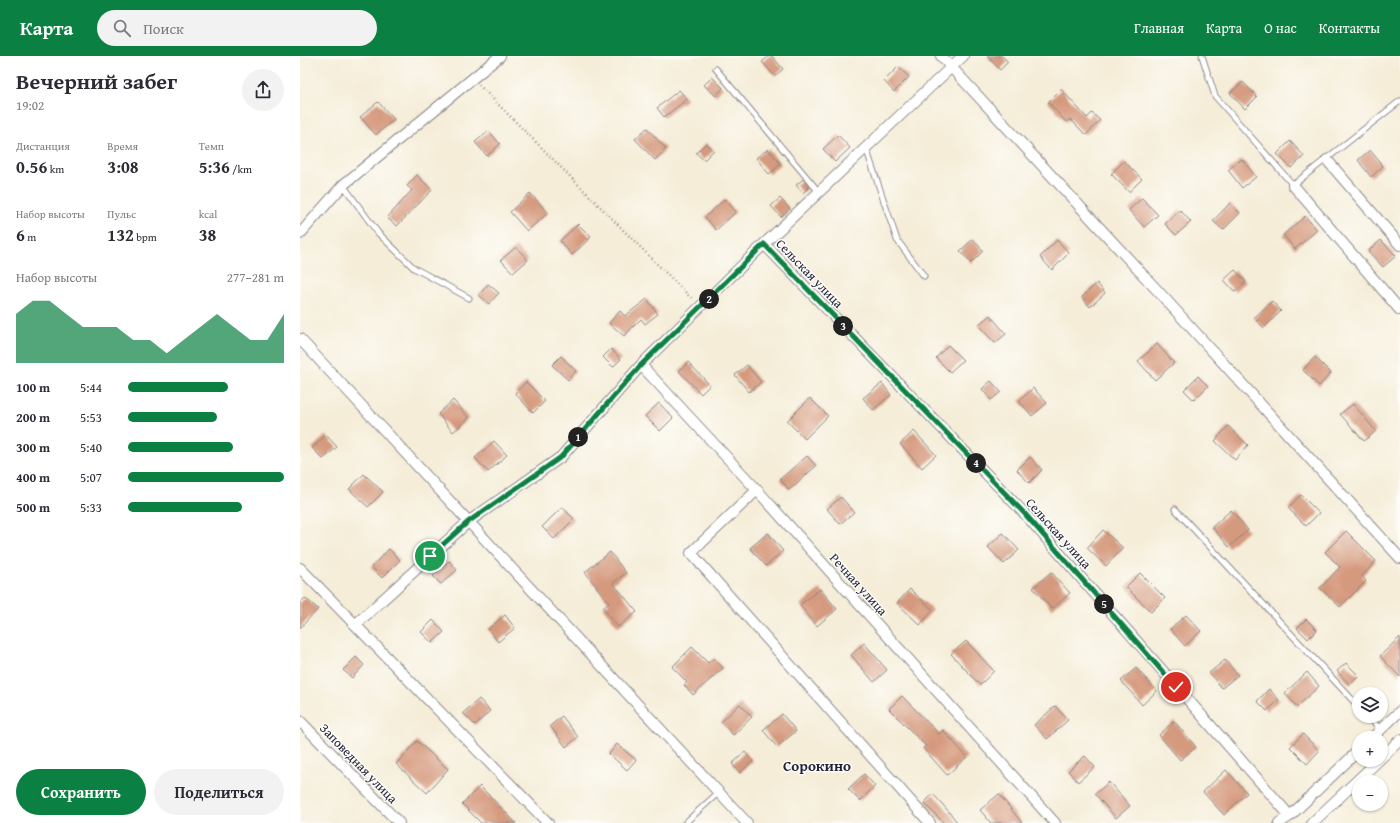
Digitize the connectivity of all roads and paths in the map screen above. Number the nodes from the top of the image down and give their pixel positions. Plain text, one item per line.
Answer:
1 (500, 56) edge
2 (941, 56) edge
3 (963, 56) edge
4 (1202, 56) edge
5 (951, 67) junction
6 (716, 69) dead end
7 (473, 79) junction
8 (1400, 101) edge
9 (866, 148) junction
10 (1327, 160) junction
11 (343, 185) junction
12 (1294, 185) junction
13 (819, 192) junction
14 (300, 234) edge
15 (764, 244) junction
16 (1400, 245) edge
17 (924, 276) dead end
18 (469, 298) dead end
19 (700, 308) junction
20 (1400, 310) edge
21 (300, 339) edge
22 (641, 365) junction
23 (757, 490) junction
24 (1175, 509) dead end
25 (468, 522) junction
26 (1400, 558) edge
27 (300, 568) edge
28 (355, 625) junction
29 (1352, 699) edge
30 (1400, 711) edge
31 (300, 721) edge
32 (1374, 723) edge
33 (1381, 730) joint
34 (1400, 740) edge
35 (1388, 751) edge
36 (1352, 757) edge
37 (1372, 767) edge
38 (718, 793) junction
39 (1290, 816) junction
40 (399, 823) edge
41 (548, 823) edge
42 (685, 823) edge
43 (748, 823) edge
44 (930, 823) edge
45 (1055, 823) edge
46 (1279, 823) edge
47 (1312, 823) edge

1 - 7 street
2 - 5 street
3 - 5 street
4 - 12 lane
5 - 9 street
5 - 26 street
6 - 13 lane
7 - 11 street
7 - 19 path
8 - 10 lane
9 - 13 street
9 - 17 lane
10 - 12 lane
10 - 16 street
11 - 14 street
11 - 18 lane
12 - 20 street
13 - 15 street
15 - 19 street
15 - 39 street, Сельская улица
19 - 22 street
21 - 25 street
22 - 23 street, Речная улица
22 - 25 street
23 - 44 street
23 - 45 street, Речная улица
24 - 29 lane
25 - 28 street
25 - 38 street
27 - 28 street
28 - 41 street
30 - 33 street
31 - 40 street, Заповедная улица
32 - 33 lane
34 - 35 street
36 - 39 street
37 - 47 street
38 - 42 lane
38 - 43 street
39 - 46 street

